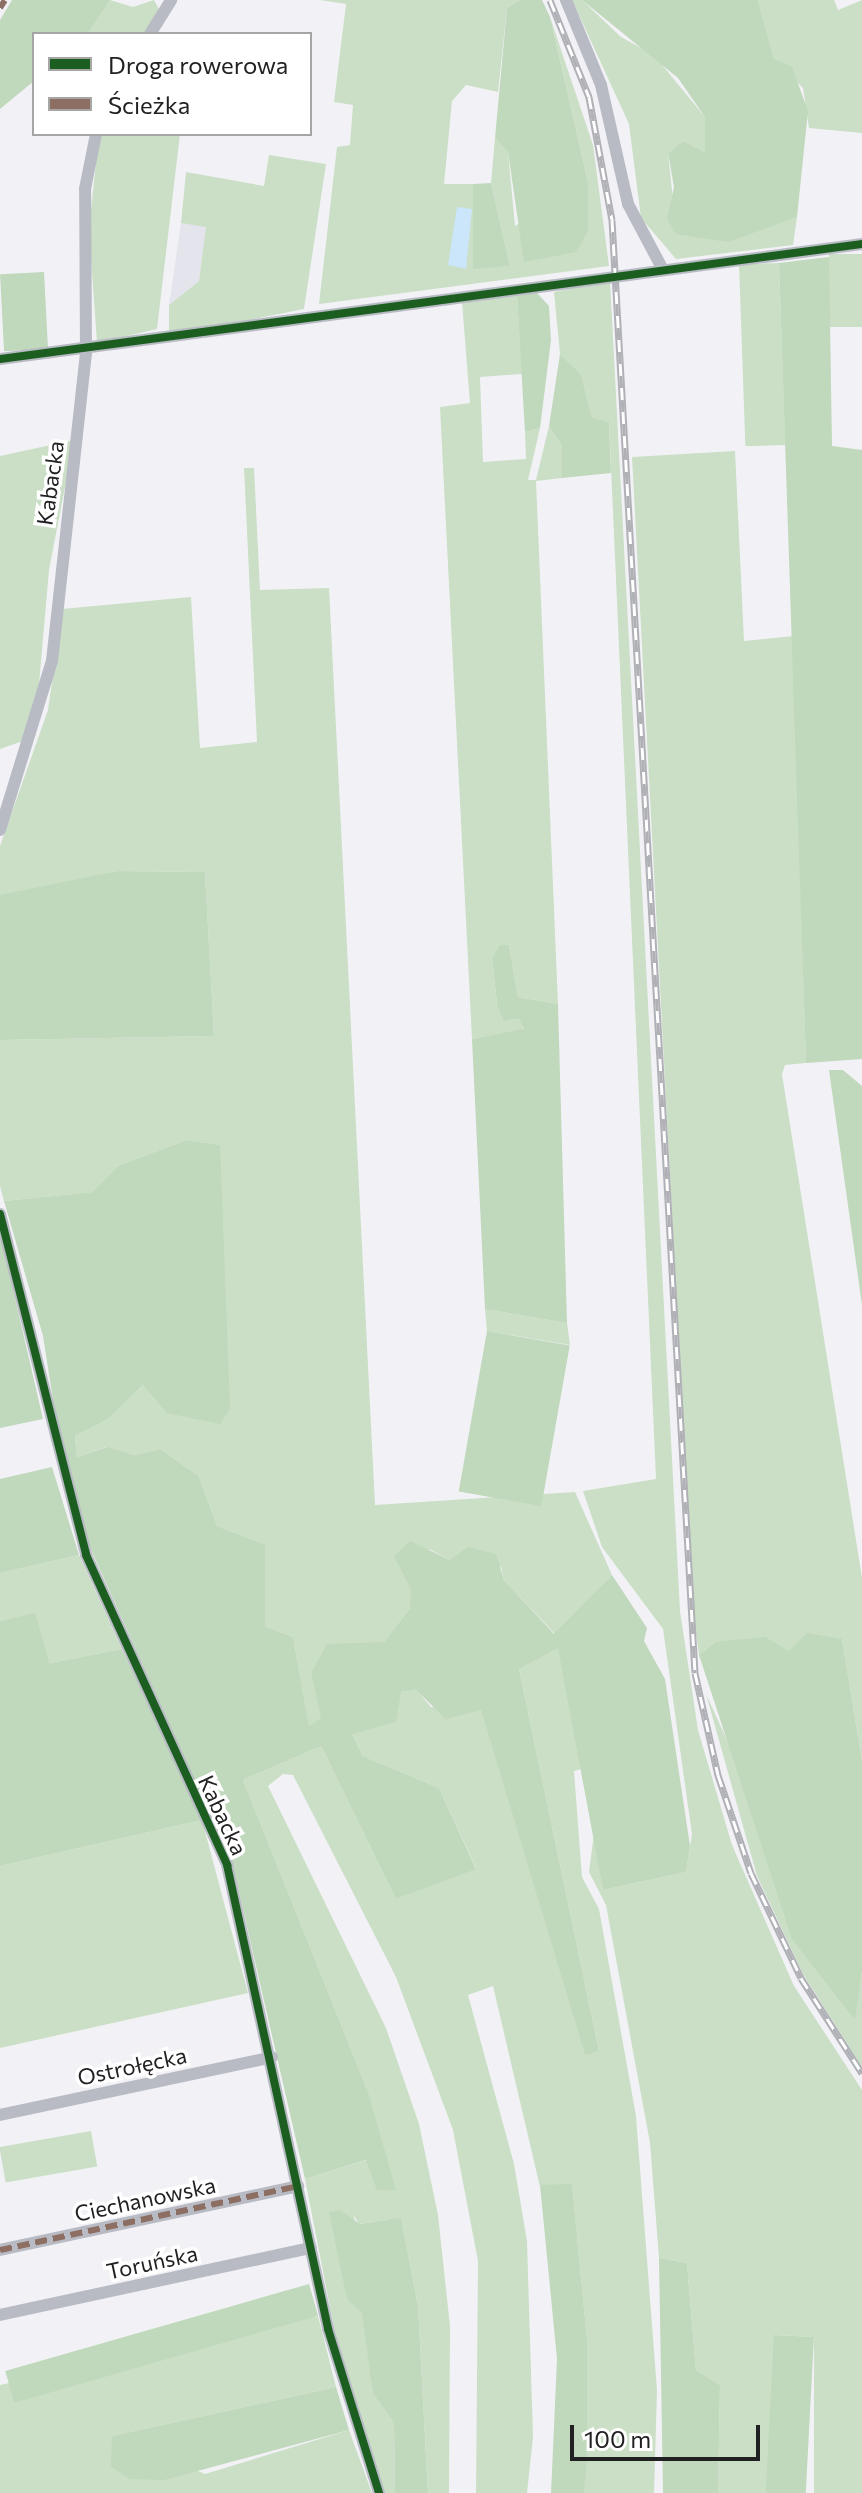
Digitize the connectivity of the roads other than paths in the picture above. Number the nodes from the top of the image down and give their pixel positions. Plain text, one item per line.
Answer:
1 (171, 0) edge
2 (566, 0) edge
3 (151, 32) edge
4 (96, 136) edge
5 (862, 244) edge
6 (661, 266) junction
7 (86, 353) junction
8 (0, 359) edge
9 (0, 830) edge
10 (0, 1214) edge
11 (272, 2057) junction
12 (0, 2115) edge
13 (298, 2186) junction
14 (311, 2248) junction
15 (0, 2250) edge
16 (0, 2315) edge
17 (379, 2493) edge

1 - 3 street
2 - 6 street
4 - 7 street, Kabacka
5 - 6 street
6 - 7 street
7 - 8 street
7 - 9 street, Kabacka
10 - 11 street, Kabacka
11 - 12 street, Ostrołęcka
11 - 13 street, Kabacka
13 - 14 street, Kabacka
13 - 15 street, Ciechanowska
14 - 16 street, Toruńska
14 - 17 street, Kabacka

